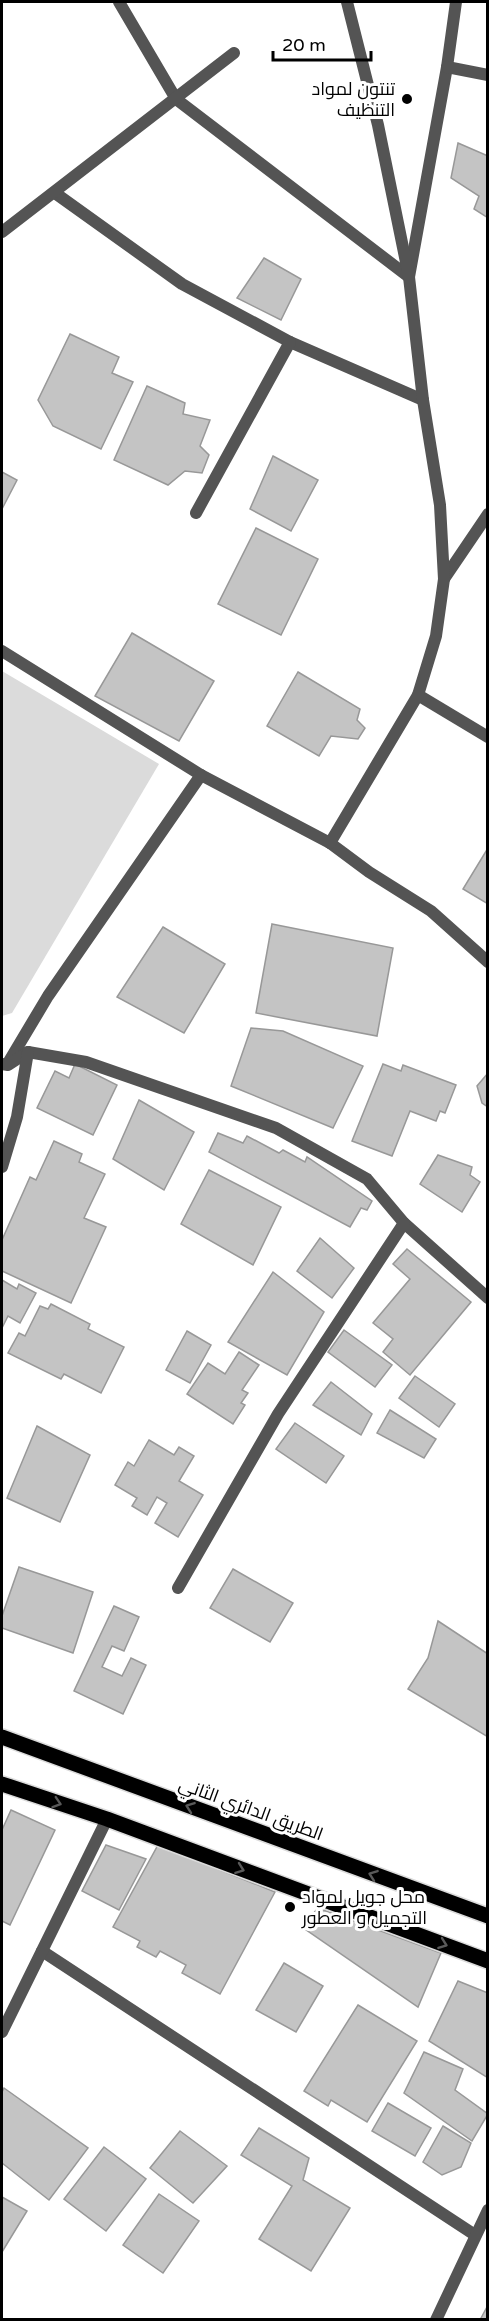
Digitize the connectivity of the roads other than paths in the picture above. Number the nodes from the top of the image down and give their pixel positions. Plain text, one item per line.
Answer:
1 (119, 2) edge
2 (347, 2) edge
3 (456, 2) edge
4 (234, 53) dead end
5 (447, 67) junction
6 (488, 75) edge
7 (176, 99) junction
8 (55, 193) junction
9 (2, 232) edge
10 (409, 277) junction
11 (290, 342) junction
12 (423, 400) junction
13 (196, 513) dead end
14 (488, 514) edge
15 (444, 579) junction
16 (2, 651) edge
17 (418, 695) junction
18 (488, 737) edge
19 (201, 775) junction
20 (330, 843) junction
21 (488, 962) edge
22 (28, 1052) junction
23 (5, 1064) edge
24 (2, 1167) edge
25 (404, 1223) junction
26 (488, 1298) edge
27 (178, 1588) dead end
28 (2, 1737) edge
29 (2, 1784) edge
30 (107, 1820) junction
31 (488, 1916) edge
32 (42, 1951) junction
33 (488, 1961) edge
34 (2, 2032) edge
35 (488, 2210) edge
36 (475, 2235) junction
37 (436, 2319) edge

1 - 7 street
2 - 10 street
3 - 5 street
4 - 7 street
5 - 6 street
5 - 10 street
7 - 8 street
7 - 10 street
8 - 9 street
8 - 11 street
10 - 12 street
11 - 12 street
11 - 13 street
12 - 15 street
14 - 15 street
15 - 17 street
16 - 19 street
17 - 18 street
17 - 20 street
19 - 20 street
19 - 23 street
20 - 21 street
22 - 23 street
22 - 24 street
22 - 25 street
25 - 26 street
25 - 27 street
31 -> 28 main road, الطريق الدائري الثاني
29 -> 30 main road
30 - 32 street
30 -> 33 main road
32 - 34 street
32 - 36 street
35 - 36 street
36 - 37 street

